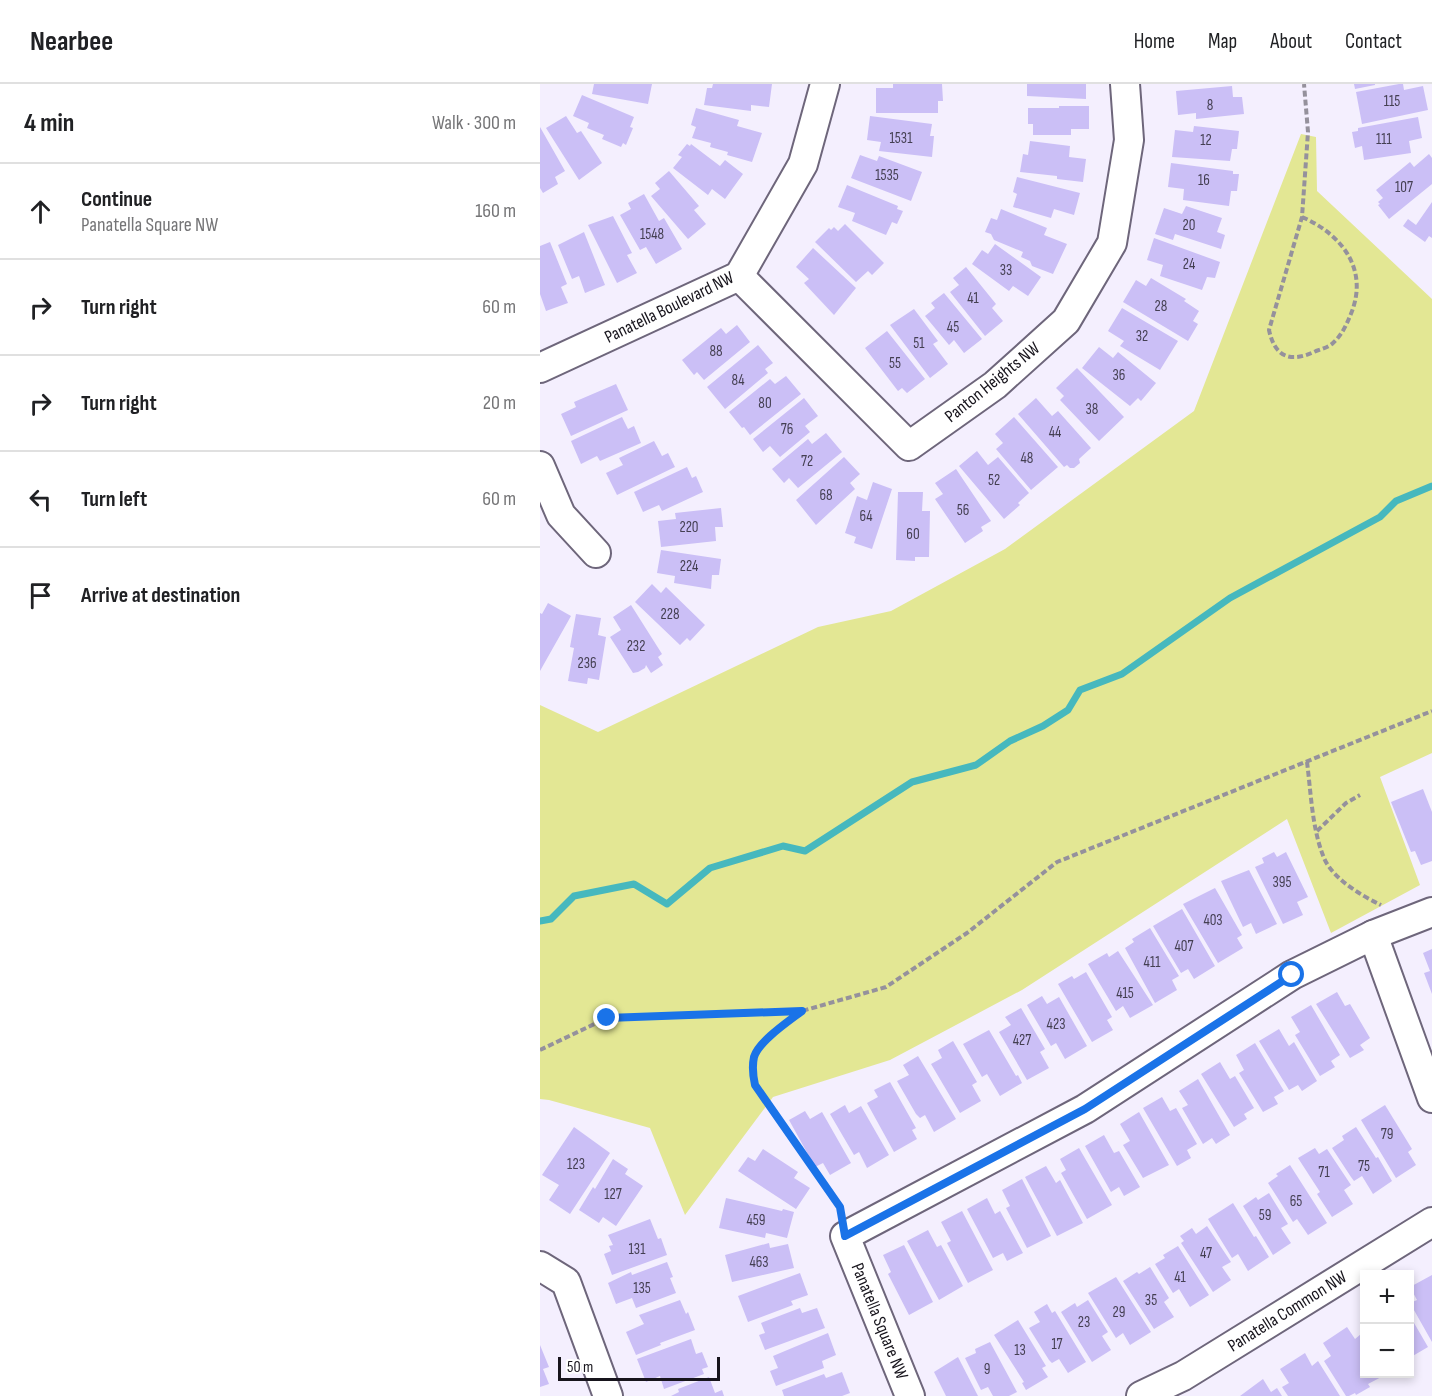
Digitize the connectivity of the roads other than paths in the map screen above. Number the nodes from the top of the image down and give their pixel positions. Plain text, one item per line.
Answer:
1 (825, 84) edge
2 (1125, 84) edge
3 (739, 276) junction
4 (540, 368) edge
5 (540, 466) edge
6 (596, 553) dead end
7 (1432, 912) edge
8 (1373, 935) junction
9 (1432, 1098) edge
10 (1432, 1222) edge
11 (540, 1266) edge
12 (608, 1396) edge
13 (910, 1396) edge
14 (1141, 1396) edge

1 - 3 street, Panatella Boulevard NW
2 - 3 street, Panton Heights NW
3 - 4 street, Panatella Boulevard NW
5 - 6 street
7 - 8 street
8 - 9 street
8 - 13 street, Panatella Square NW
10 - 14 street, Panatella Common NW
11 - 12 street

